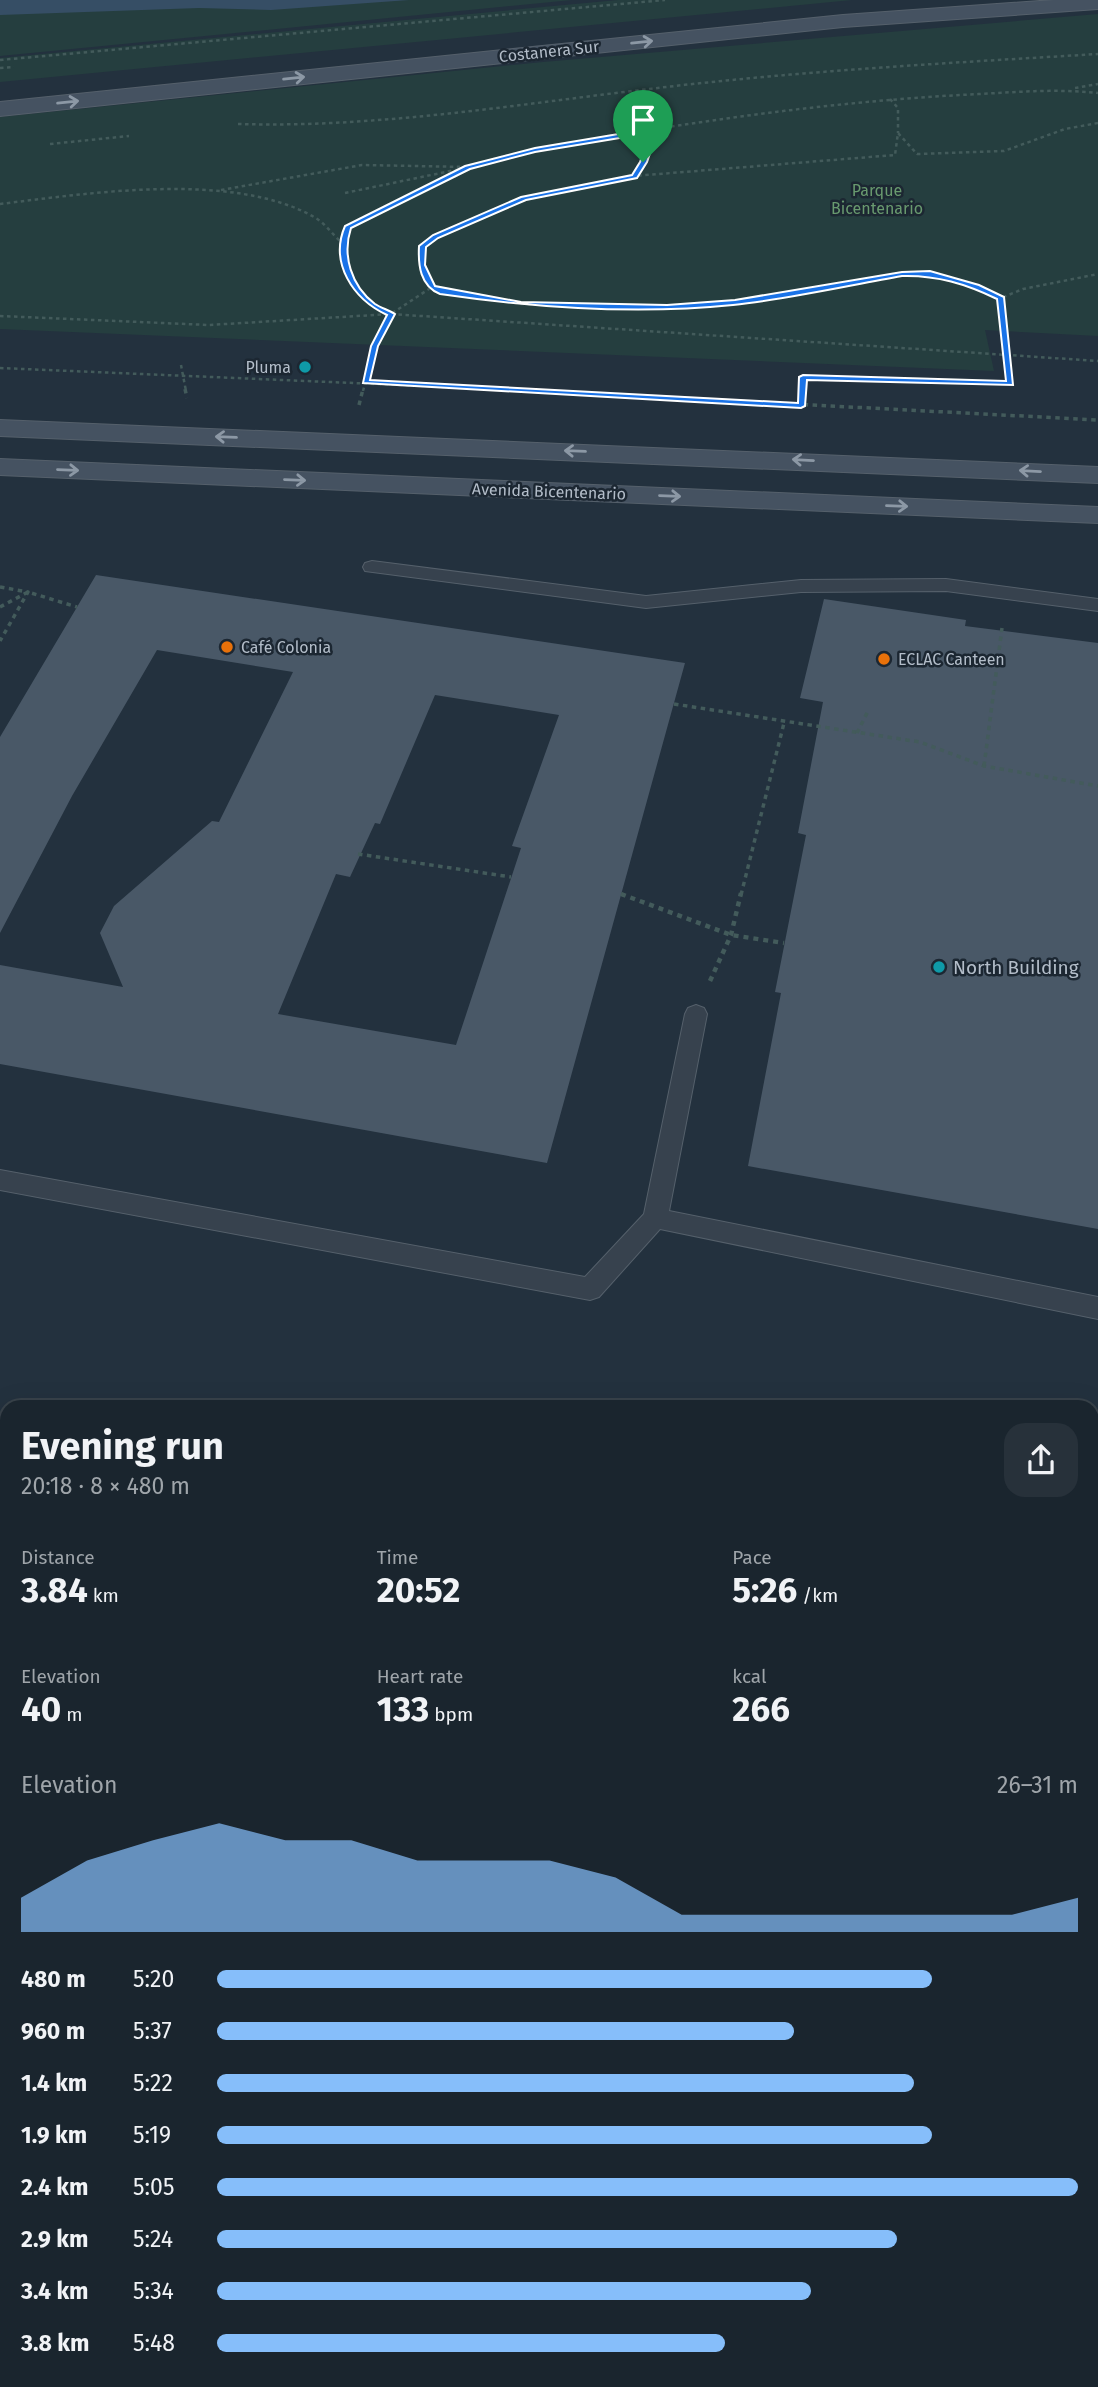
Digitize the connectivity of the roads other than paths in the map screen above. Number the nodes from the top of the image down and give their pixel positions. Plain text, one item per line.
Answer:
1 (905, 0) edge
2 (1098, 3) edge
3 (0, 89) edge
4 (0, 108) edge
5 (0, 428) edge
6 (0, 467) edge
7 (1098, 475) edge
8 (1098, 515) edge
9 (372, 567) dead end
10 (1098, 605) edge
11 (696, 1014) road end
12 (0, 1180) edge
13 (655, 1218) junction
14 (1098, 1308) edge

1 - 3 main road, Costanera Sur
4 -> 2 main road, Costanera Sur
7 -> 5 main road
6 -> 8 main road, Avenida Bicentenario
9 - 10 lane
11 - 13 lane
12 - 13 lane
13 - 14 lane

